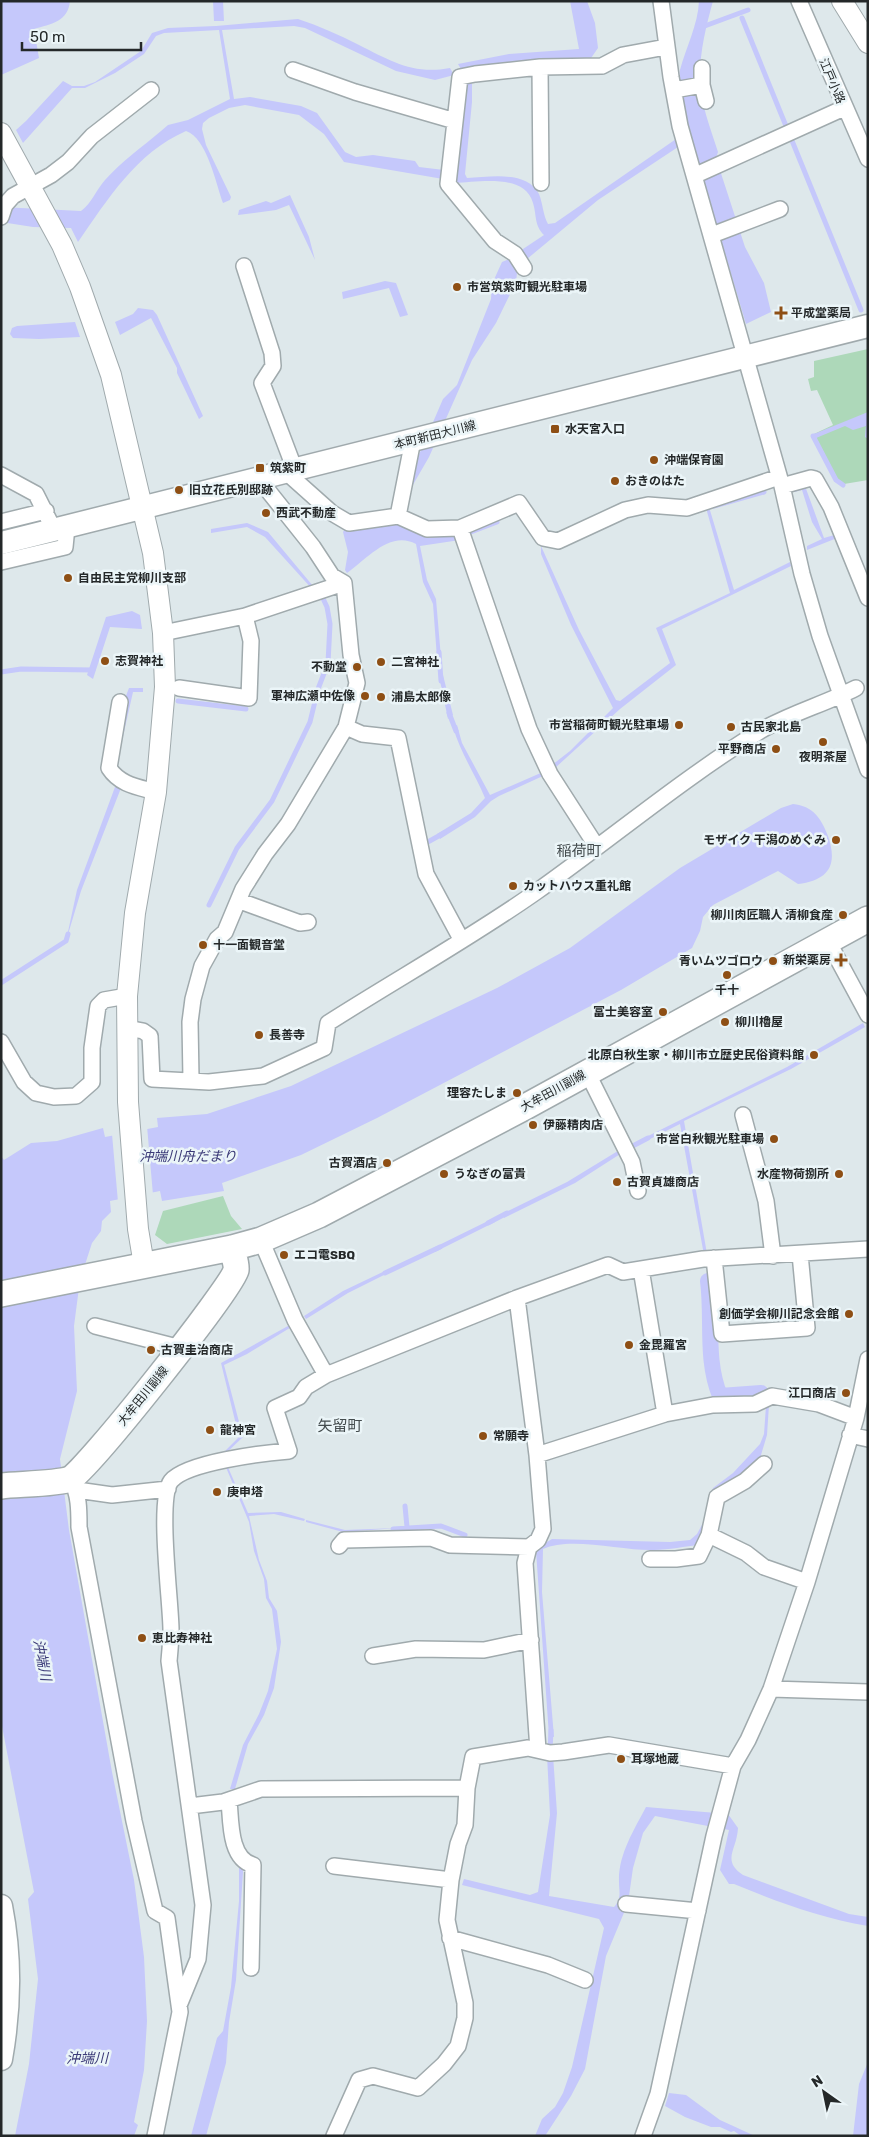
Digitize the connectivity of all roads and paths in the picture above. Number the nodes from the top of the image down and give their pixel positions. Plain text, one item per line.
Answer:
1 (661, 1) edge
2 (799, 1) edge
3 (842, 1) edge
4 (868, 43) edge
5 (666, 47) junction
6 (540, 67) junction
7 (702, 68) dead end
8 (293, 70) dead end
9 (701, 85) junction
10 (151, 90) dead end
11 (677, 90) junction
12 (706, 102) dead end
13 (844, 108) junction
14 (455, 121) junction
15 (1, 134) edge
16 (868, 159) edge
17 (699, 174) junction
18 (540, 183) dead end
19 (30, 187) junction
20 (780, 209) dead end
21 (3, 211) edge
22 (715, 234) junction
23 (244, 266) dead end
24 (524, 268) dead end
25 (868, 326) edge
26 (746, 356) junction
27 (413, 440) junction
28 (291, 471) junction
29 (1, 475) edge
30 (258, 478) junction
31 (780, 481) junction
32 (142, 507) junction
33 (398, 516) junction
34 (1, 522) edge
35 (55, 523) junction
36 (463, 534) junction
37 (1, 543) edge
38 (1, 562) edge
39 (344, 583) junction
40 (868, 598) edge
41 (246, 616) junction
42 (163, 634) junction
43 (179, 688) dead end
44 (856, 688) dead end
45 (841, 696) junction
46 (120, 702) dead end
47 (346, 727) junction
48 (868, 770) edge
49 (156, 792) junction
50 (597, 847) junction
51 (240, 901) junction
52 (868, 919) edge
53 (308, 922) dead end
54 (461, 939) junction
55 (828, 941) junction
56 (127, 996) junction
57 (868, 1015) edge
58 (127, 1028) junction
59 (1, 1042) edge
60 (587, 1072) junction
61 (191, 1079) junction
62 (743, 1116) dead end
63 (638, 1191) dead end
64 (261, 1240) junction
65 (232, 1248) junction
66 (868, 1249) edge
67 (800, 1254) junction
68 (773, 1256) junction
69 (709, 1259) junction
70 (144, 1265) junction
71 (641, 1269) junction
72 (1, 1294) edge
73 (517, 1298) junction
74 (95, 1326) dead end
75 (181, 1348) junction
76 (868, 1358) edge
77 (326, 1375) junction
78 (665, 1414) junction
79 (856, 1418) junction
80 (850, 1435) junction
81 (868, 1438) edge
82 (537, 1455) junction
83 (764, 1464) dead end
84 (74, 1484) junction
85 (1, 1486) edge
86 (168, 1489) junction
87 (709, 1535) junction
88 (339, 1546) dead end
89 (529, 1547) junction
90 (650, 1559) dead end
91 (807, 1582) junction
92 (531, 1640) junction
93 (373, 1656) dead end
94 (771, 1689) junction
95 (868, 1692) edge
96 (544, 1751) junction
97 (733, 1766) junction
98 (467, 1788) junction
99 (226, 1801) junction
100 (190, 1806) junction
101 (334, 1866) dead end
102 (451, 1880) junction
103 (626, 1904) dead end
104 (1, 1906) edge
105 (698, 1910) junction
106 (450, 1938) junction
107 (252, 1968) dead end
108 (176, 1970) junction
109 (194, 1970) junction
110 (584, 1980) dead end
111 (180, 2002) junction
112 (1, 2059) edge
113 (155, 2136) edge
114 (334, 2136) edge
115 (643, 2136) edge

1 - 5 street
2 - 13 street, 江戸小路
3 - 4 street
5 - 6 street
5 - 11 street
6 - 14 street
6 - 18 street
7 - 9 street
8 - 14 street
9 - 11 street
9 - 12 street
10 - 19 street
11 - 17 street
13 - 16 street, 江戸小路
13 - 17 street
14 - 24 street
15 - 19 street
17 - 22 street
19 - 21 street
19 - 32 street
20 - 22 street
22 - 26 street
23 - 28 street
25 - 26 main road, 本町新田大川線
26 - 27 main road, 本町新田大川線
26 - 31 street
27 - 28 main road, 本町新田大川線
27 - 33 street
28 - 30 main road, 本町新田大川線
28 - 33 street
29 - 35 street
30 - 32 main road, 本町新田大川線
30 - 39 street
31 - 36 street
31 - 40 street
31 - 45 street
32 - 35 main road, 本町新田大川線
32 - 42 street
33 - 36 street
34 - 35 street
35 - 37 main road, 本町新田大川線
35 - 38 street
36 - 50 street
39 - 41 street
39 - 47 street
41 - 42 street
41 - 43 street
42 - 49 street
44 - 45 street
45 - 48 street
45 - 50 street
46 - 49 street
47 - 51 street
47 - 54 street
49 - 56 street
50 - 54 street
51 - 53 street
51 - 61 street
52 - 55 main road, 大牟田川副線
54 - 61 street
55 - 57 street
55 - 60 main road, 大牟田川副線
56 - 58 street
56 - 59 street
58 - 61 street
58 - 70 street
60 - 63 street
60 - 64 main road, 大牟田川副線
62 - 68 street
64 - 65 main road, 大牟田川副線
64 - 77 street
65 - 70 main road, 大牟田川副線
65 - 75 main road, 大牟田川副線
66 - 67 street
67 - 68 street
67 - 69 street
68 - 69 street
69 - 71 street
70 - 72 main road, 大牟田川副線
71 - 73 street
71 - 78 street
73 - 77 street
73 - 82 street
74 - 75 street
75 - 84 main road, 大牟田川副線
76 - 79 street
77 - 86 street
78 - 79 street
78 - 82 street
79 - 80 street
80 - 81 street
80 - 91 street
82 - 89 street
83 - 87 street
84 - 85 main road
84 - 86 street
84 - 108 street
86 - 100 street
87 - 90 street
87 - 91 street
88 - 89 street
89 - 92 street
91 - 94 street
92 - 93 street
92 - 96 street
94 - 95 street
94 - 97 street
96 - 97 street
96 - 98 street
97 - 105 street
98 - 99 street
98 - 102 street
99 - 100 street
99 - 107 street
100 - 109 street
101 - 102 street
102 - 106 street
103 - 105 street
104 - 112 main road
105 - 115 street
106 - 110 street
106 - 114 street
108 - 109 street
108 - 111 street
109 - 111 street
111 - 113 street

